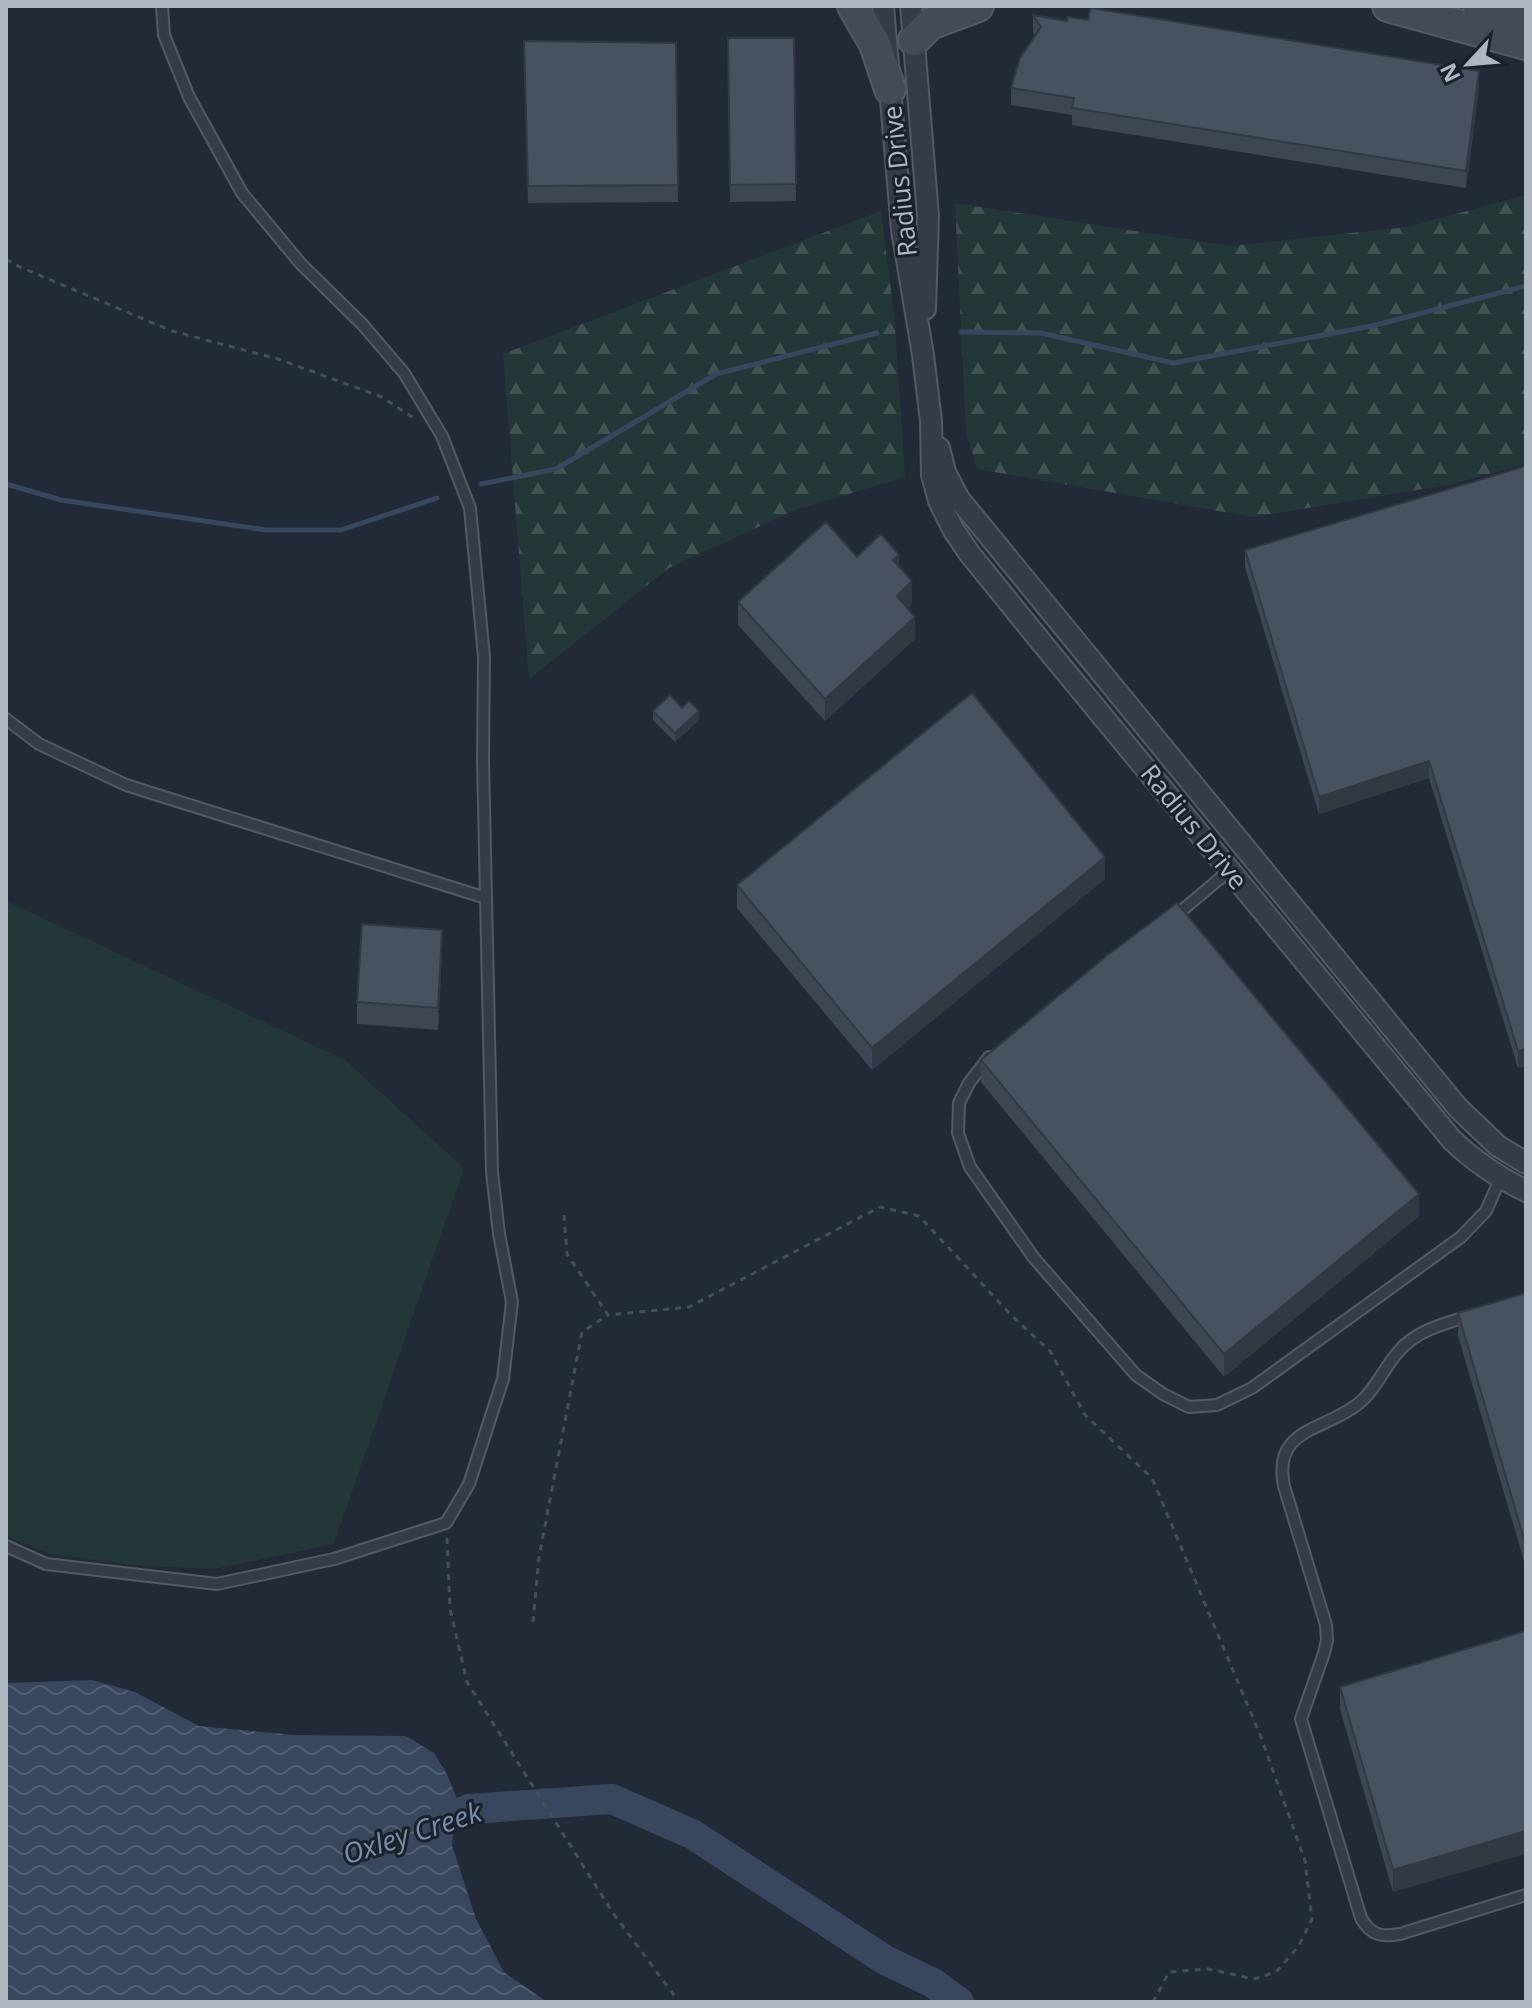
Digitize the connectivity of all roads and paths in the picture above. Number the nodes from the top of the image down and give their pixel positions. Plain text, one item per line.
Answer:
1 (162, 6) edge
2 (853, 6) edge
3 (883, 6) edge
4 (911, 6) edge
5 (978, 6) edge
6 (1388, 6) edge
7 (1479, 6) edge
8 (1526, 20) edge
9 (914, 40) junction
10 (1526, 44) edge
11 (890, 89) junction
12 (6, 259) edge
13 (923, 355) junction
14 (931, 421) junction
15 (442, 436) junction
16 (1093, 666) junction
17 (6, 719) edge
18 (1177, 806) junction
19 (1224, 825) junction
20 (1230, 870) junction
21 (486, 898) junction
22 (1163, 925) edge
23 (1305, 963) junction
24 (1403, 1042) junction
25 (998, 1050) edge
26 (1526, 1163) edge
27 (1526, 1171) edge
28 (1500, 1179) junction
29 (1526, 1191) edge
30 (564, 1215) dead end
31 (1483, 1311) edge
32 (608, 1315) junction
33 (446, 1523) junction
34 (6, 1546) edge
35 (533, 1622) dead end
36 (1526, 1895) edge
37 (679, 2002) edge
38 (1153, 2002) edge

1 - 15 lane
2 - 11 street
3 - 11 street, Radius Drive
4 - 9 street, Radius Drive
5 - 9 street
6 - 10 street
7 - 8 street
9 - 13 street, Radius Drive
11 - 13 street, Radius Drive
12 - 15 path
13 - 14 street, Radius Drive
14 - 16 street, Radius Drive
14 - 18 street, Radius Drive
15 - 21 lane
16 - 18 street
16 - 19 street, Radius Drive
17 - 21 lane
18 - 20 street, Radius Drive
19 - 23 street
19 - 24 street, Radius Drive
20 - 22 lane
20 - 23 street, Radius Drive
21 - 33 lane
23 - 28 street, Radius Drive
24 - 26 street, Radius Drive
24 - 28 street
25 - 28 lane
27 - 28 street
28 - 29 street, Radius Drive
30 - 32 path
31 - 36 lane
32 - 35 path
32 - 38 path
33 - 34 lane
33 - 37 path

